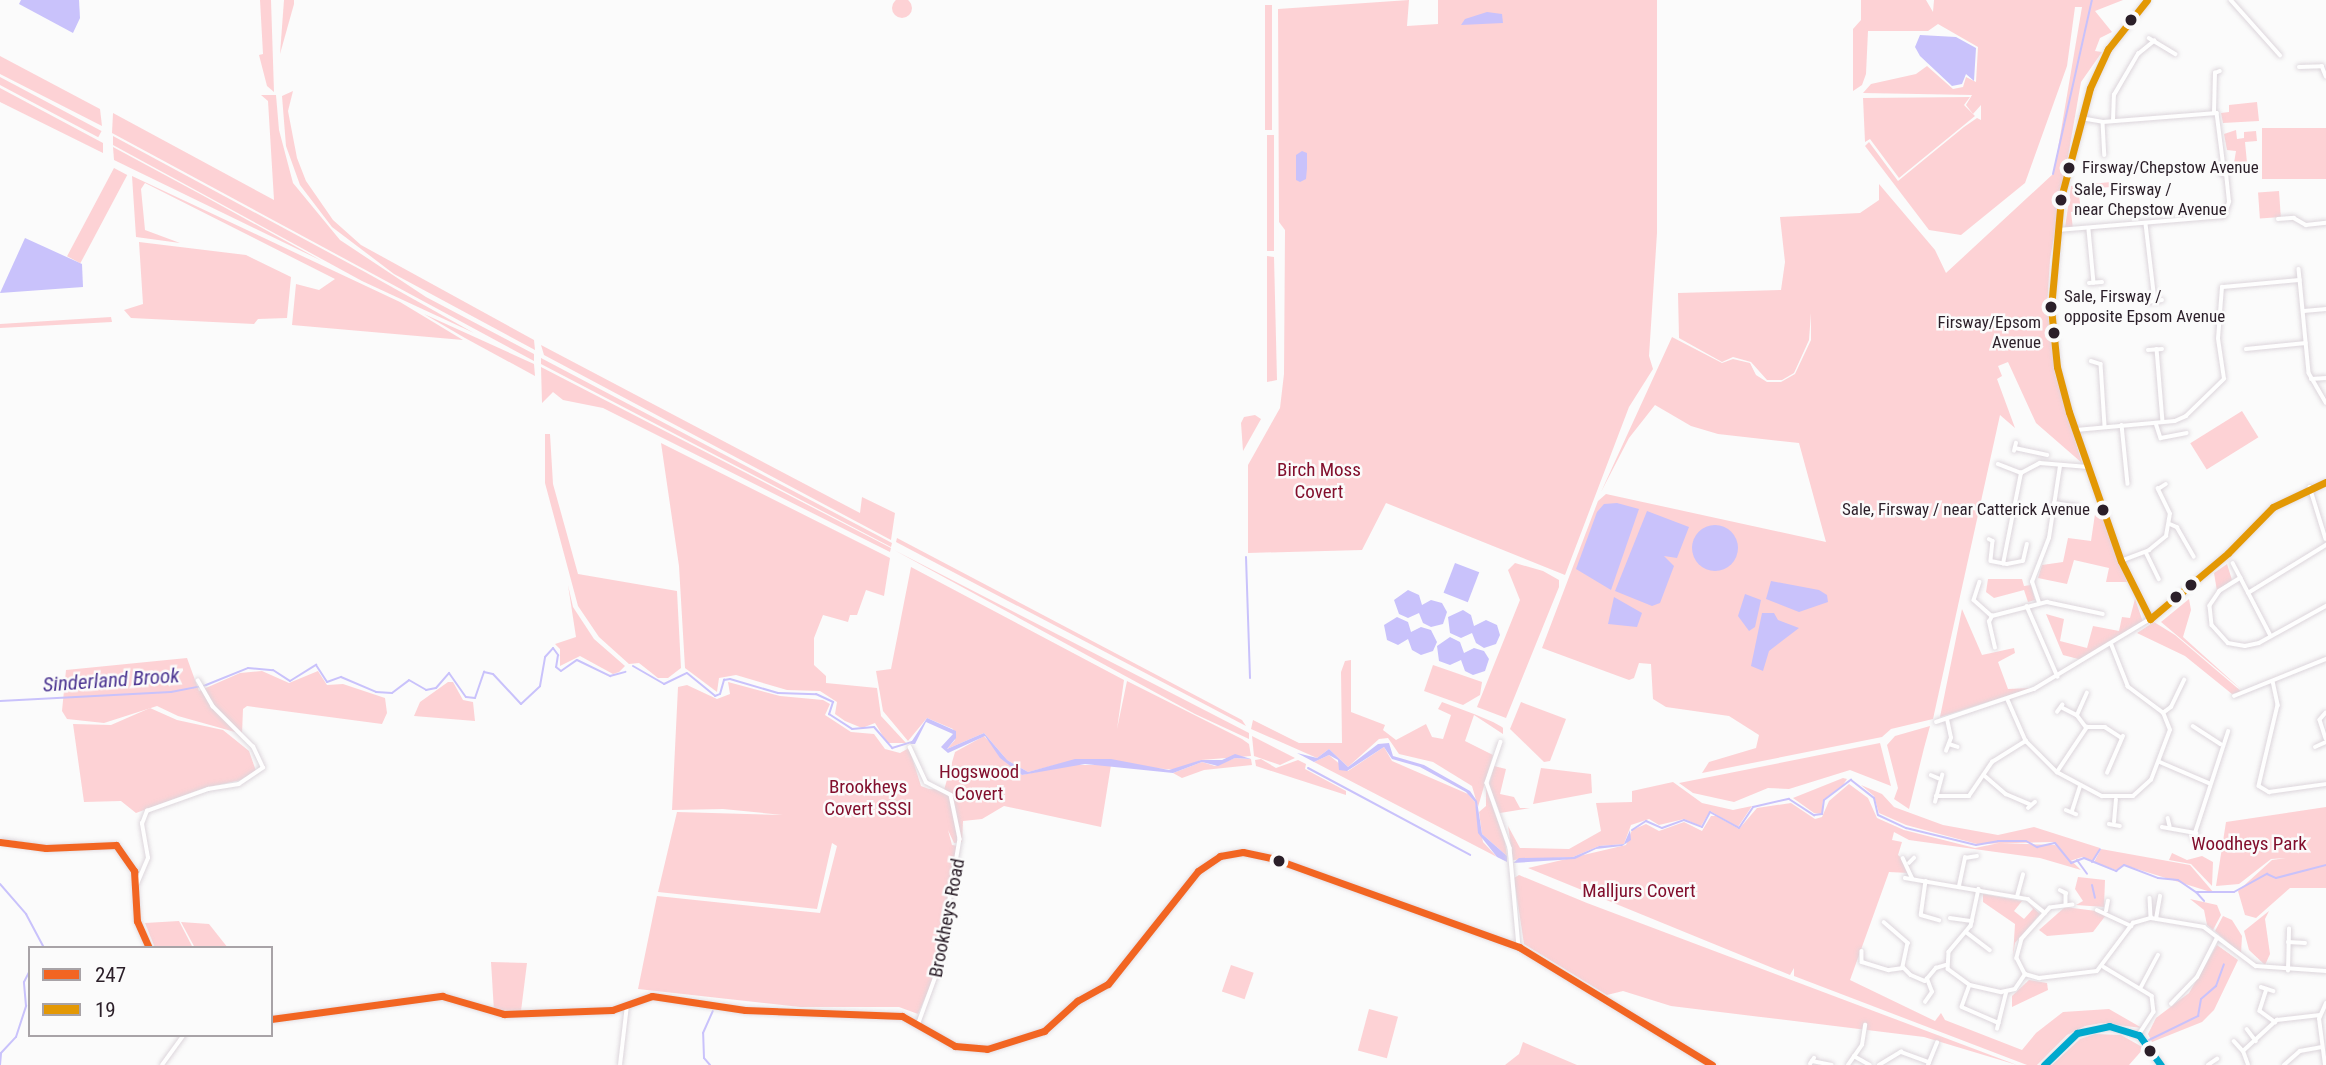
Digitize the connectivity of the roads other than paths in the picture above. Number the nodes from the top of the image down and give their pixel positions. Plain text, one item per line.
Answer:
1 (2147, 0) edge
2 (2231, 0) edge
3 (2176, 54) dead end
4 (2280, 55) dead end
5 (2299, 67) dead end
6 (2220, 71) dead end
7 (2326, 76) edge
8 (2214, 113) junction
9 (2081, 118) junction
10 (2113, 121) junction
11 (2103, 122) junction
12 (2105, 155) dead end
13 (2224, 169) dead end
14 (2221, 174) dead end
15 (2278, 219) dead end
16 (2326, 223) edge
17 (2146, 225) junction
18 (2056, 229) junction
19 (2090, 230) junction
20 (2299, 269) dead end
21 (2300, 281) junction
22 (2102, 282) dead end
23 (2162, 300) dead end
24 (2155, 301) junction
25 (2148, 302) dead end
26 (2326, 309) edge
27 (2304, 310) junction
28 (2306, 343) junction
29 (2246, 349) dead end
30 (2148, 350) dead end
31 (2091, 361) dead end
32 (2326, 378) edge
33 (2311, 379) junction
34 (2326, 403) edge
35 (2164, 422) junction
36 (2156, 423) junction
37 (2122, 425) junction
38 (2105, 426) junction
39 (2076, 430) junction
40 (2187, 433) dead end
41 (2175, 438) junction
42 (2177, 444) dead end
43 (2015, 447) dead end
44 (2040, 463) junction
45 (1998, 464) dead end
46 (2060, 466) junction
47 (2088, 467) junction
48 (2021, 474) junction
49 (2326, 482) edge
50 (2128, 484) dead end
51 (2166, 484) dead end
52 (2309, 487) junction
53 (2054, 503) junction
54 (2075, 506) dead end
55 (2170, 524) junction
56 (2326, 538) edge
57 (1989, 540) dead end
58 (2027, 544) dead end
59 (2326, 545) edge
60 (2146, 552) junction
61 (2194, 556) dead end
62 (2121, 561) junction
63 (2234, 563) dead end
64 (2003, 564) junction
65 (2241, 578) junction
66 (2159, 579) dead end
67 (1980, 582) dead end
68 (2248, 593) junction
69 (2039, 603) junction
70 (2027, 606) junction
71 (2326, 606) edge
72 (2103, 614) dead end
73 (1993, 616) junction
74 (2150, 619) junction
75 (2271, 636) junction
76 (2111, 644) junction
77 (1995, 648) dead end
78 (2326, 659) edge
79 (2058, 677) junction
80 (2185, 680) dead end
81 (198, 681) dead end
82 (2273, 681) junction
83 (2087, 693) dead end
84 (2234, 696) dead end
85 (2008, 700) junction
86 (2057, 712) dead end
87 (2163, 713) junction
88 (2326, 713) edge
89 (2077, 715) junction
90 (1947, 719) junction
91 (1936, 722) dead end
92 (2193, 726) dead end
93 (2087, 727) junction
94 (2198, 730) junction
95 (2228, 732) dead end
96 (2194, 736) dead end
97 (2326, 740) edge
98 (2026, 741) junction
99 (1501, 742) dead end
100 (1949, 744) junction
101 (2221, 744) junction
102 (910, 747) dead end
103 (1958, 747) dead end
104 (2315, 747) dead end
105 (1946, 751) dead end
106 (2160, 762) junction
107 (2057, 772) junction
108 (2114, 773) dead end
109 (1931, 775) dead end
110 (1984, 775) junction
111 (2210, 783) junction
112 (2326, 784) edge
113 (2080, 786) junction
114 (1937, 796) junction
115 (2116, 800) junction
116 (1935, 802) dead end
117 (2031, 805) dead end
118 (2066, 810) dead end
119 (2168, 818) dead end
120 (2120, 825) dead end
121 (2169, 826) junction
122 (2162, 827) dead end
123 (2196, 833) junction
124 (2193, 839) dead end
125 (0, 841) edge
126 (1977, 856) dead end
127 (1903, 858) dead end
128 (1914, 858) dead end
129 (1909, 863) junction
130 (2022, 875) dead end
131 (1906, 878) dead end
132 (1913, 879) junction
133 (1926, 881) junction
134 (137, 884) junction
135 (1959, 886) junction
136 (1979, 889) junction
137 (2060, 890) dead end
138 (2016, 897) junction
139 (2160, 897) dead end
140 (2150, 898) dead end
141 (2108, 901) dead end
142 (2066, 904) junction
143 (2073, 905) dead end
144 (2097, 910) dead end
145 (2106, 911) junction
146 (2045, 913) junction
147 (1950, 918) dead end
148 (2154, 918) junction
149 (1939, 920) dead end
150 (1973, 921) junction
151 (1884, 922) dead end
152 (2131, 926) junction
153 (2289, 929) dead end
154 (1966, 932) junction
155 (2218, 937) junction
156 (2288, 942) junction
157 (2305, 943) dead end
158 (148, 946) edge
159 (1519, 947) junction
160 (1990, 950) dead end
161 (1863, 951) dead end
162 (2158, 955) dead end
163 (1946, 965) junction
164 (2104, 967) junction
165 (1903, 968) junction
166 (2288, 971) junction
167 (2326, 971) edge
168 (2025, 974) junction
169 (1927, 979) junction
170 (1970, 985) junction
171 (2141, 987) junction
172 (2262, 987) dead end
173 (2006, 992) junction
174 (2172, 995) dead end
175 (2177, 999) junction
176 (1925, 1002) dead end
177 (2326, 1003) edge
178 (2171, 1004) dead end
179 (627, 1005) junction
180 (2319, 1015) junction
181 (273, 1019) edge
182 (2275, 1022) junction
183 (919, 1023) junction
184 (1999, 1023) junction
185 (1865, 1025) dead end
186 (1997, 1029) dead end
187 (2247, 1029) dead end
188 (2139, 1035) junction
189 (183, 1037) edge
190 (2324, 1039) edge
191 (2234, 1041) dead end
192 (2256, 1041) junction
193 (1937, 1043) dead end
194 (2322, 1047) junction
195 (2243, 1051) junction
196 (1854, 1056) junction
197 (2217, 1059) dead end
198 (1812, 1061) edge
199 (2046, 1063) edge
200 (1929, 1064) edge
201 (2159, 1064) edge
202 (162, 1065) edge
203 (620, 1065) edge
204 (1712, 1065) edge
205 (1832, 1065) edge
206 (1848, 1065) edge
207 (1870, 1065) edge
208 (1879, 1065) edge
209 (2208, 1065) edge
210 (2248, 1065) edge
211 (2284, 1065) edge
212 (2325, 1065) edge

1 - 9 street
2 - 4 street
3 - 10 street
5 - 7 street
6 - 8 street
8 - 10 street
8 - 13 street
9 - 11 street
9 - 18 street
10 - 11 street
11 - 12 street
14 - 17 street
15 - 16 street
17 - 19 street
17 - 24 street
18 - 19 street
18 - 39 street
19 - 22 street
20 - 21 street
21 - 27 street
21 - 35 street
23 - 24 street
24 - 25 street
26 - 27 street
27 - 28 street
28 - 29 street
28 - 33 street
30 - 35 street
31 - 38 street
32 - 33 street
33 - 34 street
35 - 36 street
36 - 37 street
36 - 41 street
37 - 38 street
37 - 50 street
38 - 39 street
39 - 47 street
40 - 41 street
41 - 42 street
43 - 44 street
44 - 46 street
44 - 48 street
45 - 48 street
46 - 47 street
46 - 53 street
47 - 62 street
48 - 64 street
49 - 52 street
51 - 55 street
52 - 56 street
52 - 74 street
53 - 54 street
53 - 69 street
55 - 60 street
55 - 61 street
57 - 64 street
58 - 64 street
59 - 68 street
60 - 62 street
60 - 66 street
62 - 74 street
63 - 65 street
65 - 68 street
65 - 75 street
67 - 73 street
68 - 75 street
69 - 70 street
69 - 72 street
70 - 73 street
70 - 79 street
71 - 75 street
73 - 77 street
74 - 76 street
76 - 79 street
76 - 87 street
78 - 82 street
79 - 85 street
80 - 87 street
81 - 134 street
82 - 84 street
82 - 112 street
83 - 89 street
85 - 90 street
85 - 98 street
86 - 89 street
87 - 106 street
88 - 97 street
89 - 93 street
90 - 91 street
90 - 100 street
92 - 94 street
93 - 107 street
93 - 108 street
94 - 96 street
94 - 101 street
95 - 101 street
97 - 104 street
98 - 107 street
98 - 110 street
99 - 159 street
100 - 103 street
100 - 105 street
101 - 111 street
102 - 183 street, Brookheys Road
106 - 111 street
106 - 115 street
107 - 113 street
109 - 114 street
110 - 114 street
110 - 117 street
111 - 123 street
113 - 115 street
113 - 118 street
114 - 116 street
115 - 120 street
119 - 121 street
121 - 122 street
121 - 123 street
123 - 124 street
125 - 134 street
126 - 135 street
127 - 129 street
128 - 129 street
129 - 132 street
130 - 138 street
131 - 132 street
132 - 133 street
133 - 135 street
133 - 149 street
134 - 158 street
135 - 136 street
136 - 138 street
136 - 150 street
137 - 142 street
138 - 146 street
139 - 148 street
140 - 148 street
141 - 145 street
142 - 143 street
142 - 146 street
144 - 145 street
145 - 152 street
146 - 168 street
147 - 150 street
148 - 152 street
148 - 155 street
150 - 154 street
151 - 165 street
152 - 164 street
153 - 156 street
154 - 160 street
154 - 163 street
155 - 166 street
155 - 175 street
156 - 157 street
156 - 166 street
159 - 183 street
159 - 204 street
161 - 165 street
162 - 171 street
163 - 169 street
163 - 170 street
164 - 168 street
164 - 171 street
165 - 169 street
166 - 167 street
168 - 173 street
169 - 176 street
170 - 173 street
170 - 184 street
171 - 188 street
172 - 182 street
173 - 184 street
174 - 175 street
175 - 178 street
177 - 180 street
179 - 181 street
179 - 183 street
179 - 203 street
180 - 182 street
180 - 190 street
182 - 192 street
184 - 186 street
185 - 196 street
187 - 192 street
188 - 199 street
188 - 201 street
189 - 202 street
190 - 194 street
191 - 195 street
192 - 195 street
193 - 200 street
194 - 211 street
194 - 212 street
195 - 210 street
196 - 206 street
196 - 207 street
197 - 209 street
198 - 205 street
200 - 208 street

